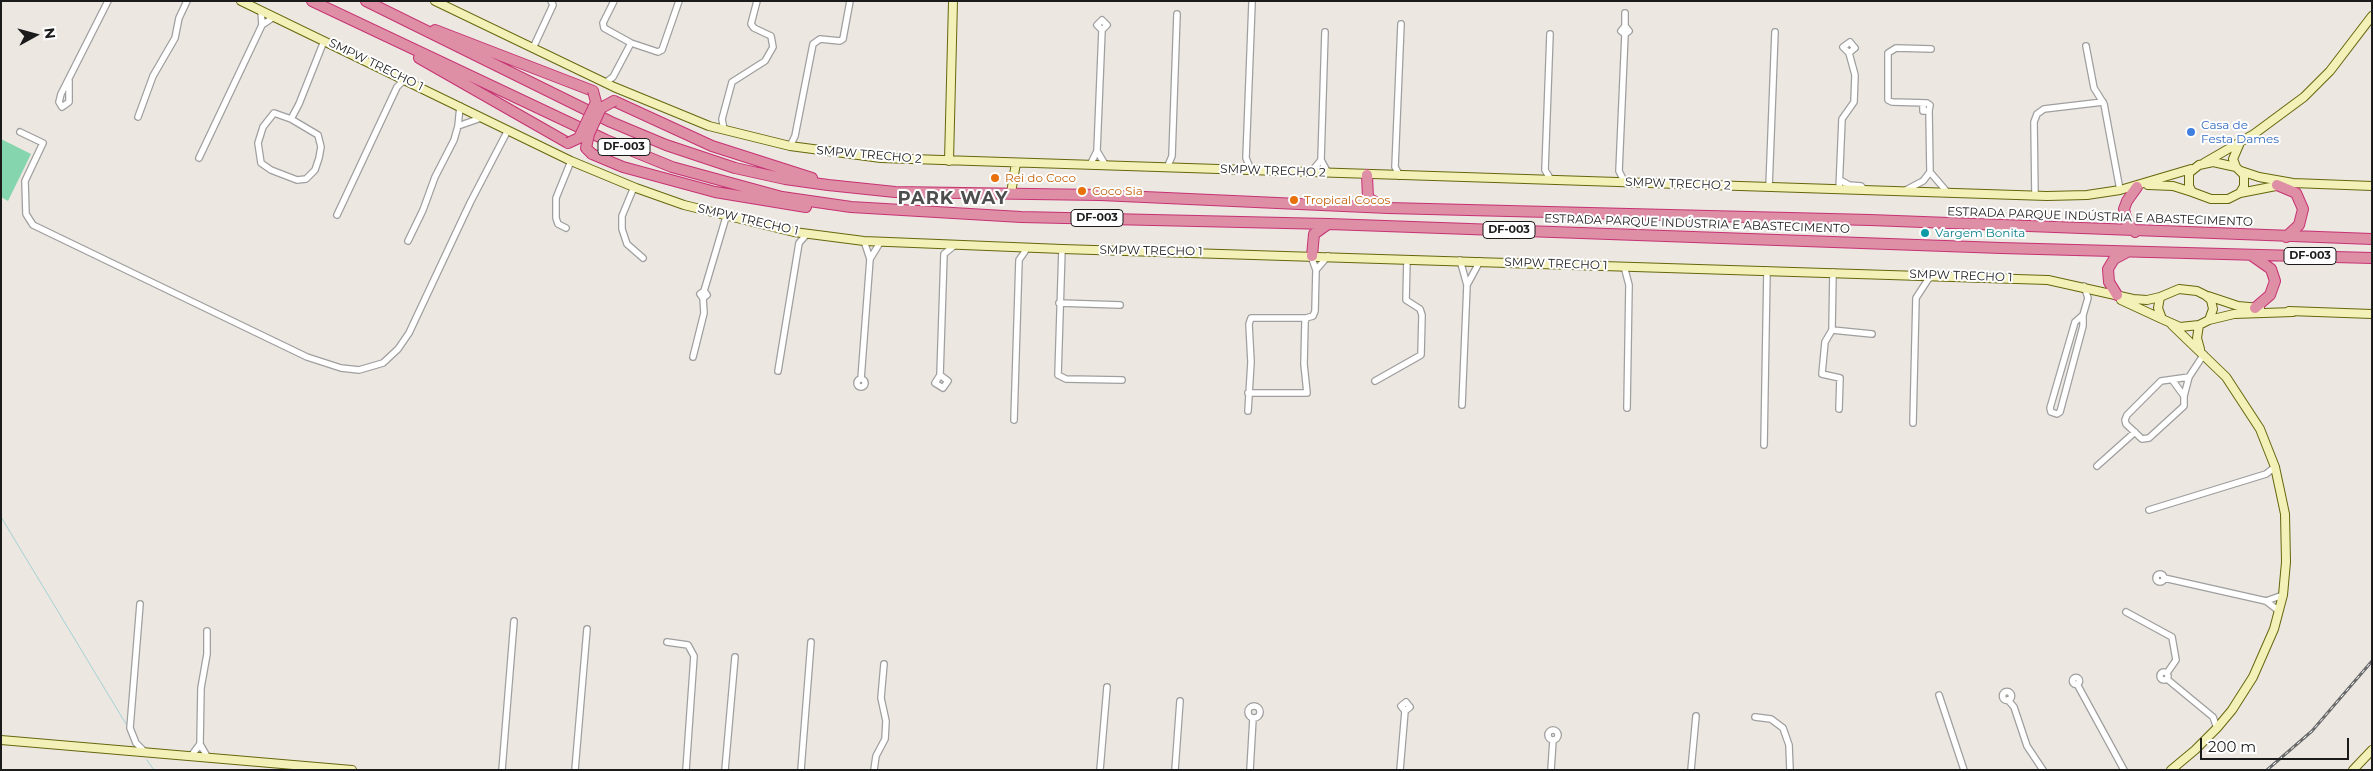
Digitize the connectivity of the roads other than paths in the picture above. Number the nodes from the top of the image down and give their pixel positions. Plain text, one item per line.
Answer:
1 (108, 1) edge
2 (187, 1) edge
3 (241, 1) edge
4 (312, 1) edge
5 (366, 1) edge
6 (436, 1) edge
7 (614, 1) edge
8 (679, 1) edge
9 (757, 1) edge
10 (850, 1) edge
11 (953, 1) edge
12 (1252, 2) edge
13 (553, 3) edge
14 (446, 4) edge
15 (260, 11) junction
16 (1625, 13) dead end
17 (392, 14) junction
18 (1177, 14) dead end
19 (2372, 16) edge
20 (274, 17) junction
21 (1402, 24) dead end
22 (262, 25) junction
23 (1102, 30) dead end
24 (1326, 32) dead end
25 (1775, 32) dead end
26 (1550, 34) dead end
27 (382, 36) junction
28 (324, 41) junction
29 (631, 43) junction
30 (2086, 46) dead end
31 (533, 48) junction
32 (1931, 49) dead end
33 (1849, 53) dead end
34 (401, 77) junction
35 (613, 77) junction
36 (69, 81) dead end
37 (604, 83) junction
38 (614, 87) junction
39 (2103, 102) junction
40 (460, 106) junction
41 (138, 117) dead end
42 (481, 118) junction
43 (291, 119) junction
44 (722, 119) junction
45 (458, 126) junction
46 (714, 127) junction
47 (508, 130) junction
48 (724, 130) junction
49 (20, 132) dead end
50 (795, 136) junction
51 (2240, 143) junction
52 (790, 146) junction
53 (799, 148) junction
54 (1097, 151) junction
55 (1172, 156) junction
56 (199, 158) dead end
57 (1246, 158) junction
58 (571, 160) junction
59 (1321, 160) junction
60 (949, 161) junction
61 (1016, 163) junction
62 (2204, 163) junction
63 (1090, 165) junction
64 (1106, 166) junction
65 (1396, 167) junction
66 (1167, 168) junction
67 (1178, 168) junction
68 (2192, 169) junction
69 (2238, 169) junction
70 (1241, 170) junction
71 (1251, 170) junction
72 (1545, 170) junction
73 (1311, 172) junction
74 (1620, 172) junction
75 (1930, 172) junction
76 (1328, 173) junction
77 (1389, 175) junction
78 (1365, 176) junction
79 (1400, 176) junction
80 (1539, 180) junction
81 (1551, 180) junction
82 (1840, 180) junction
83 (1615, 182) junction
84 (1625, 183) junction
85 (2293, 183) junction
86 (828, 185) junction
87 (2277, 185) junction
88 (2139, 186) junction
89 (2372, 186) edge
90 (634, 187) junction
91 (1769, 187) junction
92 (1839, 190) junction
93 (1866, 190) junction
94 (2120, 190) junction
95 (1902, 192) junction
96 (2192, 192) junction
97 (1948, 193) junction
98 (2240, 193) junction
99 (1011, 194) junction
100 (2034, 196) junction
101 (1342, 206) junction
102 (851, 207) junction
103 (1388, 208) junction
104 (337, 215) dead end
105 (726, 217) junction
106 (1294, 223) junction
107 (1329, 224) junction
108 (566, 228) dead end
109 (794, 232) junction
110 (2135, 232) junction
111 (807, 234) junction
112 (2286, 237) junction
113 (408, 240) dead end
114 (2372, 240) edge
115 (864, 241) junction
116 (881, 241) junction
117 (799, 243) junction
118 (934, 243) junction
119 (957, 244) junction
120 (1012, 247) junction
121 (1028, 247) junction
122 (1062, 249) junction
123 (2134, 250) junction
124 (2248, 253) junction
125 (944, 254) junction
126 (1311, 256) junction
127 (1328, 256) junction
128 (1019, 257) junction
129 (643, 258) dead end
130 (2372, 258) edge
131 (870, 259) junction
132 (1407, 259) junction
133 (1460, 260) junction
134 (1480, 261) junction
135 (1624, 266) junction
136 (1634, 266) junction
137 (1316, 270) junction
138 (1767, 270) junction
139 (1833, 272) junction
140 (1931, 275) junction
141 (1629, 280) junction
142 (1467, 284) junction
143 (2084, 286) junction
144 (2109, 293) junction
145 (2205, 295) junction
146 (2160, 297) junction
147 (2088, 298) junction
148 (1060, 303) junction
149 (1120, 305) dead end
150 (2255, 308) junction
151 (2293, 312) junction
152 (2372, 314) edge
153 (2082, 315) junction
154 (1306, 318) junction
155 (2162, 319) junction
156 (2209, 320) junction
157 (2172, 325) junction
158 (2199, 326) junction
159 (2073, 328) junction
160 (1832, 330) junction
161 (2082, 331) junction
162 (1872, 334) dead end
163 (2205, 355) junction
164 (693, 357) dead end
165 (2065, 357) junction
166 (2074, 360) junction
167 (778, 370) dead end
168 (940, 375) dead end
169 (2189, 377) junction
170 (861, 379) dead end
171 (1122, 380) dead end
172 (1375, 381) dead end
173 (2173, 381) junction
174 (2057, 383) junction
175 (2067, 386) junction
176 (1248, 393) junction
177 (2184, 396) junction
178 (1462, 405) dead end
179 (1627, 408) dead end
180 (1839, 409) dead end
181 (1248, 411) dead end
182 (1014, 420) dead end
183 (1913, 423) dead end
184 (2135, 432) junction
185 (1764, 445) dead end
186 (2097, 466) dead end
187 (2275, 466) junction
188 (2266, 474) junction
189 (2277, 477) junction
190 (2149, 510) dead end
191 (2164, 578) dead end
192 (2283, 595) junction
193 (2266, 601) junction
194 (140, 604) dead end
195 (2279, 611) junction
196 (2126, 612) dead end
197 (514, 621) dead end
198 (587, 629) dead end
199 (207, 631) dead end
200 (667, 642) dead end
201 (811, 642) dead end
202 (734, 657) dead end
203 (884, 664) dead end
204 (2077, 684) dead end
205 (1107, 687) dead end
206 (1939, 695) dead end
207 (2008, 700) dead end
208 (1180, 701) dead end
209 (1405, 711) dead end
210 (1696, 716) dead end
211 (1755, 717) dead end
212 (2213, 717) junction
213 (1253, 718) dead end
214 (2226, 718) junction
215 (2217, 728) junction
216 (1, 740) edge
217 (1553, 740) dead end
218 (136, 743) junction
219 (200, 744) junction
220 (130, 750) junction
221 (2372, 750) edge
222 (144, 751) junction
223 (191, 756) junction
224 (208, 758) junction
225 (352, 770) edge
226 (502, 770) edge
227 (575, 770) edge
228 (686, 770) edge
229 (726, 770) edge
230 (801, 770) edge
231 (874, 770) edge
232 (1100, 770) edge
233 (1175, 770) edge
234 (1250, 770) edge
235 (1400, 770) edge
236 (1551, 770) edge
237 (1691, 770) edge
238 (1790, 770) edge
239 (1964, 770) edge
240 (2043, 770) edge
241 (2124, 770) edge
242 (2171, 770) edge
243 (2353, 770) edge

1 - 36 street
2 - 41 street
3 - 15 street, SMPW TRECHO 1
4 - 27 highway, ESTRADA PARQUE INDÚSTRIA E ABASTECIMENTO / DF-003
5 - 17 highway, ESTRADA PARQUE INDÚSTRIA E ABASTECIMENTO / DF-003
6 - 14 street, SMPW TRECHO 2
7 - 29 street
8 - 29 street
9 - 44 street
10 - 50 street
11 - 60 street
12 - 57 street
13 - 31 street
14 - 31 street, SMPW TRECHO 2
15 - 20 street, SMPW TRECHO 1
15 - 22 street
16 - 74 street
17 - 27 highway, bridge
17 - 86 highway, ESTRADA PARQUE INDÚSTRIA E ABASTECIMENTO / DF-003
18 - 55 street
19 - 51 street
20 - 22 street
20 - 28 street, SMPW TRECHO 1
21 - 65 street
22 - 56 street
23 - 54 street
24 - 59 street
25 - 91 street
26 - 72 street
27 - 102 highway, ESTRADA PARQUE INDÚSTRIA E ABASTECIMENTO / DF-003
28 - 34 street, SMPW TRECHO 1
28 - 43 street
29 - 35 street
30 - 39 street
31 - 37 street, SMPW TRECHO 2
32 - 75 street
33 - 82 street
34 - 40 street, SMPW TRECHO 1
34 - 104 street
35 - 37 street
35 - 38 street
37 - 38 street, SMPW TRECHO 2
38 - 46 street, SMPW TRECHO 2
39 - 94 street
39 - 100 street
40 - 42 street, SMPW TRECHO 1
40 - 45 street
42 - 45 street
42 - 47 street, SMPW TRECHO 1
43 - 43 street
44 - 46 street
44 - 48 street
45 - 113 street
46 - 48 street, SMPW TRECHO 2
47 - 49 street
47 - 58 street, SMPW TRECHO 1
48 - 52 street, SMPW TRECHO 2
50 - 52 street
50 - 53 street
51 - 62 street
51 - 69 street
52 - 53 street, SMPW TRECHO 2
53 - 60 street, SMPW TRECHO 2
54 - 63 street
54 - 64 street
55 - 66 street
55 - 67 street
57 - 70 street
57 - 71 street
58 - 90 street, SMPW TRECHO 1
58 - 108 street
59 - 73 street
59 - 76 street
60 - 61 street, SMPW TRECHO 2
61 - 63 street, SMPW TRECHO 2
61 - 99 street
62 - 68 street
62 - 69 street
63 - 64 street, SMPW TRECHO 2
64 - 66 street, SMPW TRECHO 2
65 - 77 street
65 - 79 street
66 - 67 street, SMPW TRECHO 2
67 - 70 street, SMPW TRECHO 2
68 - 88 street
68 - 96 street
69 - 85 street
69 - 98 street
70 - 71 street, SMPW TRECHO 2
71 - 73 street, SMPW TRECHO 2
72 - 80 street
72 - 81 street
73 - 76 street, SMPW TRECHO 2
74 - 83 street
74 - 84 street
75 - 95 street
75 - 97 street
76 - 78 street, SMPW TRECHO 2
77 - 78 street, SMPW TRECHO 2
77 - 79 street, SMPW TRECHO 2
78 - 101 highway
78 - 103 highway
79 - 80 street, SMPW TRECHO 2
80 - 81 street, SMPW TRECHO 2
81 - 83 street, SMPW TRECHO 2
82 - 92 street
82 - 93 street
83 - 84 street, SMPW TRECHO 2
84 - 91 street, SMPW TRECHO 2
85 - 87 street
85 - 89 street
86 - 99 highway, ESTRADA PARQUE INDÚSTRIA E ABASTECIMENTO / DF-003
86 - 102 highway, bridge
87 - 98 street
87 - 112 highway
88 - 94 street, SMPW TRECHO 2
88 - 96 street
88 - 110 highway
90 - 105 street, SMPW TRECHO 1
90 - 129 street
91 - 92 street, SMPW TRECHO 2
92 - 93 street, SMPW TRECHO 2
93 - 95 street, SMPW TRECHO 2
94 - 100 street, SMPW TRECHO 2
95 - 97 street, SMPW TRECHO 2
96 - 98 street
97 - 100 street, SMPW TRECHO 2
99 - 101 highway, ESTRADA PARQUE INDÚSTRIA E ABASTECIMENTO / DF-003
101 - 103 highway, ESTRADA PARQUE INDÚSTRIA E ABASTECIMENTO / DF-003
102 - 106 highway, ESTRADA PARQUE INDÚSTRIA E ABASTECIMENTO / DF-003
103 - 110 highway, ESTRADA PARQUE INDÚSTRIA E ABASTECIMENTO / DF-003
105 - 109 street, SMPW TRECHO 1
105 - 164 street
106 - 107 highway, ESTRADA PARQUE INDÚSTRIA E ABASTECIMENTO / DF-003
106 - 126 highway
107 - 123 highway, ESTRADA PARQUE INDÚSTRIA E ABASTECIMENTO / DF-003
107 - 126 highway
109 - 111 street, SMPW TRECHO 1
109 - 117 street
110 - 112 highway, ESTRADA PARQUE INDÚSTRIA E ABASTECIMENTO / DF-003
111 - 115 street, SMPW TRECHO 1
111 - 117 street
112 - 114 highway, ESTRADA PARQUE INDÚSTRIA E ABASTECIMENTO / DF-003
115 - 116 street, SMPW TRECHO 1
115 - 131 street
116 - 118 street, SMPW TRECHO 1
116 - 131 street
117 - 167 street
118 - 119 street, SMPW TRECHO 1
118 - 125 street
119 - 120 street, SMPW TRECHO 1
119 - 125 street
120 - 121 street, SMPW TRECHO 1
120 - 128 street
121 - 122 street, SMPW TRECHO 1
121 - 128 street
122 - 126 street, SMPW TRECHO 1
122 - 148 street
123 - 124 highway, ESTRADA PARQUE INDÚSTRIA E ABASTECIMENTO / DF-003
123 - 144 highway
124 - 130 highway, ESTRADA PARQUE INDÚSTRIA E ABASTECIMENTO / DF-003
124 - 150 highway
125 - 168 street
126 - 127 street, SMPW TRECHO 1
126 - 137 street
127 - 132 street, SMPW TRECHO 1
127 - 137 street
128 - 182 street
131 - 170 street
132 - 133 street, SMPW TRECHO 1
132 - 172 street
133 - 134 street, SMPW TRECHO 1
133 - 142 street
134 - 135 street, SMPW TRECHO 1
134 - 142 street
135 - 136 street, SMPW TRECHO 1
135 - 141 street
136 - 138 street, SMPW TRECHO 1
136 - 141 street
137 - 154 street
138 - 139 street, SMPW TRECHO 1
138 - 185 street
139 - 140 street, SMPW TRECHO 1
139 - 160 street
140 - 143 street, SMPW TRECHO 1
140 - 183 street
141 - 179 street
142 - 178 street
143 - 144 street, SMPW TRECHO 1
143 - 147 street
144 - 146 street
144 - 147 street
144 - 155 street
145 - 146 street
145 - 150 street
145 - 156 street
146 - 155 street
147 - 153 street
148 - 149 street
148 - 171 street
150 - 151 street
151 - 152 street
151 - 156 street
153 - 159 street
153 - 161 street
154 - 176 street
154 - 176 street
155 - 157 street
156 - 158 street
157 - 158 street
157 - 163 street
158 - 163 street
159 - 161 street
159 - 165 street
160 - 162 street
160 - 180 street
161 - 166 street
163 - 169 street
163 - 187 street
165 - 166 street
165 - 174 street
166 - 175 street
169 - 173 street
169 - 177 street
173 - 177 street
173 - 184 street
174 - 175 street
174 - 175 street
176 - 181 street
177 - 184 street
184 - 186 street
187 - 188 street
187 - 189 street
188 - 189 street
188 - 190 street
189 - 192 street
191 - 193 street
192 - 193 street
192 - 195 street
193 - 195 street
194 - 218 street
195 - 214 street
196 - 212 street
197 - 226 street
198 - 227 street
199 - 219 street
200 - 228 street
201 - 230 street
202 - 229 street
203 - 231 street
204 - 241 street
205 - 232 street
206 - 239 street
207 - 240 street
208 - 233 street
209 - 235 street
210 - 237 street
211 - 238 street
212 - 214 street
212 - 215 street
213 - 234 street
214 - 215 street
215 - 242 street
216 - 220 street
217 - 236 street
218 - 220 street
218 - 222 street
219 - 223 street
219 - 224 street
220 - 222 street
221 - 243 street
222 - 223 street
223 - 224 street
224 - 225 street

